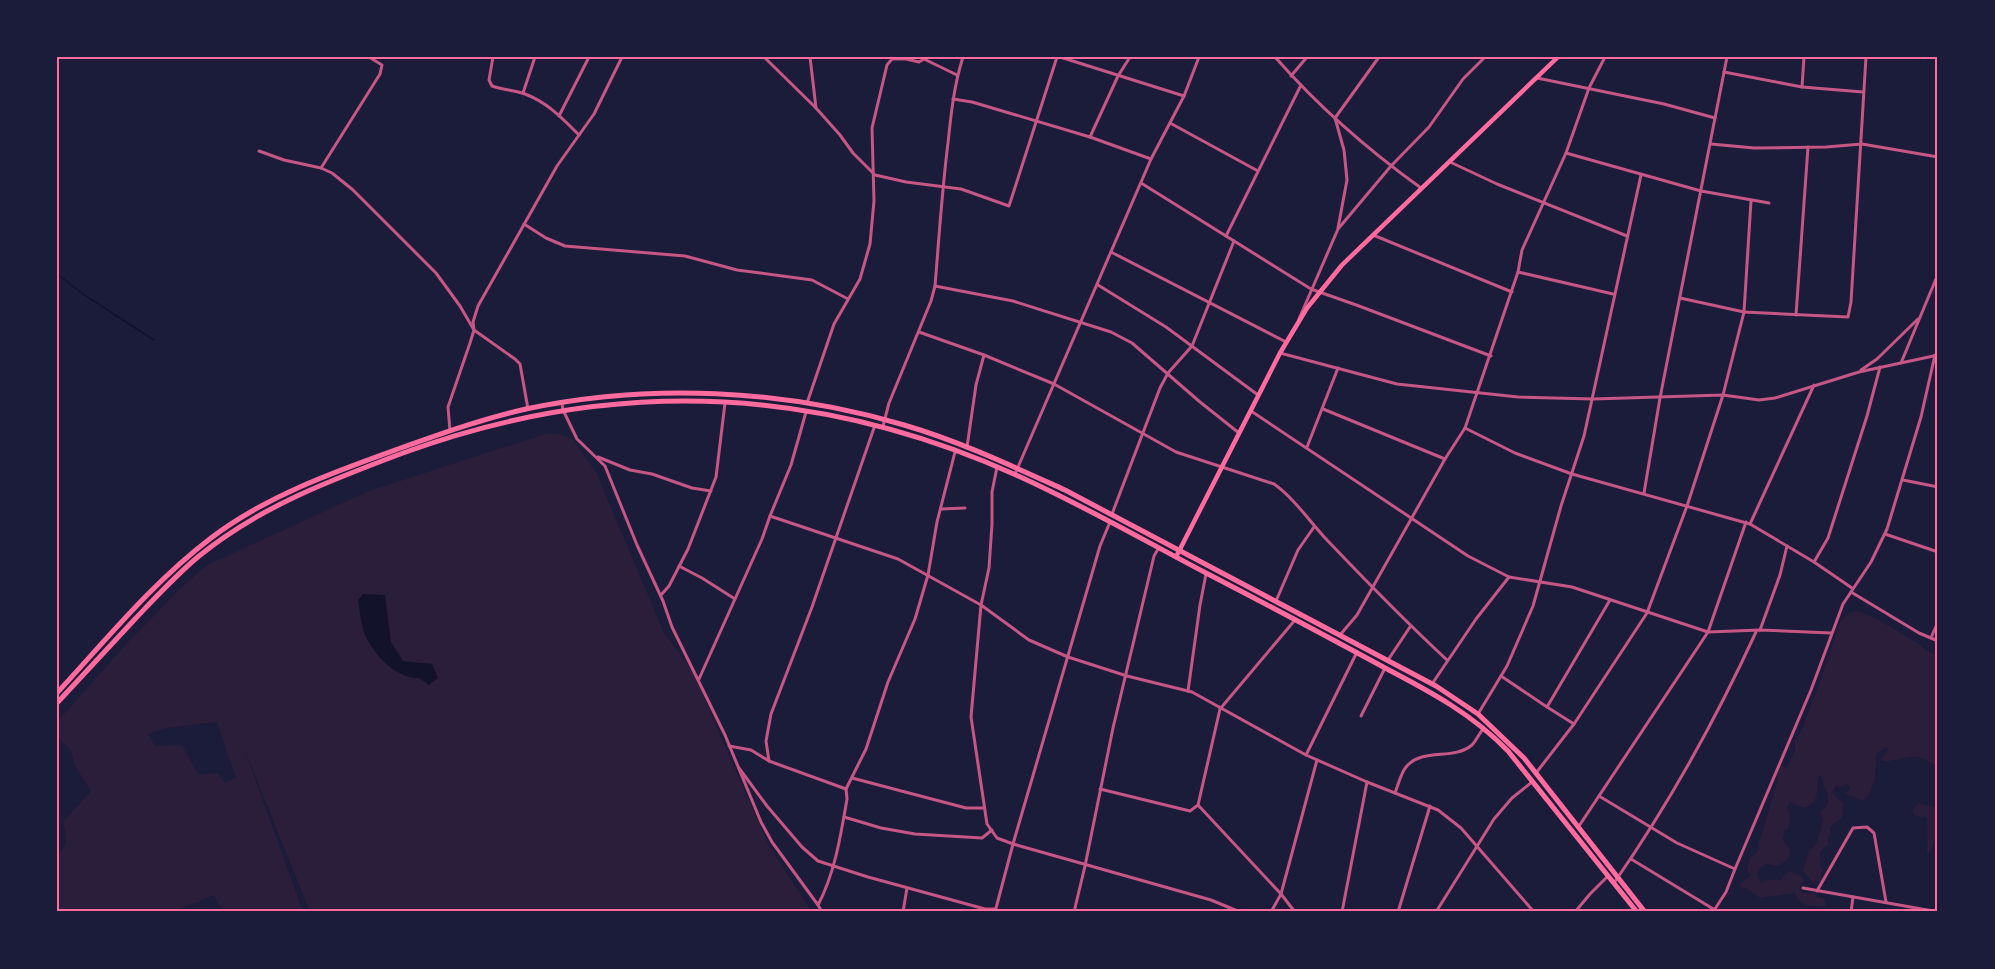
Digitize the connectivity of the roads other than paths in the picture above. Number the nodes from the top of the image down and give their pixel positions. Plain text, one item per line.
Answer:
1 (369, 57) edge
2 (494, 57) edge
3 (535, 57) edge
4 (589, 57) edge
5 (622, 57) edge
6 (764, 57) edge
7 (810, 57) edge
8 (963, 57) edge
9 (1059, 57) edge
10 (1130, 57) edge
11 (1200, 57) edge
12 (1275, 57) edge
13 (1307, 57) edge
14 (1379, 57) edge
15 (1485, 57) edge
16 (1558, 57) edge
17 (1605, 57) edge
18 (1727, 57) edge
19 (1804, 57) edge
20 (1866, 57) edge
21 (924, 58) edge
22 (1724, 72) junction
23 (957, 75) junction
24 (1118, 76) junction
25 (1291, 76) junction
26 (1535, 78) junction
27 (1301, 85) junction
28 (1802, 87) junction
29 (1589, 88) junction
30 (1863, 92) junction
31 (523, 93) junction
32 (1184, 96) junction
33 (953, 99) junction
34 (816, 108) junction
35 (559, 116) junction
36 (1335, 118) junction
37 (1716, 118) junction
38 (1037, 122) junction
39 (1170, 123) junction
40 (579, 135) junction
41 (1090, 137) junction
42 (1711, 144) junction
43 (1862, 144) junction
44 (1808, 147) junction
45 (259, 150) dead end
46 (1566, 153) junction
47 (1938, 157) edge
48 (1151, 159) junction
49 (1449, 161) junction
50 (1391, 166) junction
51 (321, 168) junction
52 (1258, 171) junction
53 (1641, 174) junction
54 (874, 175) junction
55 (1141, 183) junction
56 (943, 188) junction
57 (1421, 188) junction
58 (1701, 191) junction
59 (1751, 201) junction
60 (1544, 203) junction
61 (1769, 203) dead end
62 (523, 224) junction
63 (1338, 229) junction
64 (1373, 235) junction
65 (1226, 236) junction
66 (1628, 236) junction
67 (1234, 241) junction
68 (1111, 252) junction
69 (1518, 272) junction
70 (1938, 274) edge
71 (1098, 285) junction
72 (935, 286) junction
73 (1311, 290) junction
74 (1318, 292) junction
75 (1512, 292) junction
76 (1614, 294) junction
77 (1680, 298) junction
78 (848, 299) junction
79 (1209, 303) junction
80 (1744, 312) junction
81 (1796, 315) junction
82 (1920, 317) junction
83 (1080, 322) junction
84 (1297, 323) junction
85 (474, 330) junction
86 (920, 332) junction
87 (1286, 342) junction
88 (1192, 346) junction
89 (1280, 353) junction
90 (984, 355) junction
91 (1936, 355) edge
92 (1491, 356) junction
93 (1901, 363) junction
94 (1880, 367) junction
95 (1338, 368) junction
96 (1859, 372) junction
97 (1168, 373) junction
98 (1054, 384) junction
99 (1815, 385) junction
100 (1478, 392) junction
101 (1723, 395) junction
102 (1259, 396) junction
103 (1660, 398) junction
104 (1593, 399) junction
105 (726, 402) junction
106 (563, 406) junction
107 (807, 406) junction
108 (528, 409) junction
109 (1323, 409) junction
110 (1251, 411) junction
111 (884, 423) junction
112 (875, 424) junction
113 (1465, 428) junction
114 (450, 430) junction
115 (1142, 432) junction
116 (1240, 433) junction
117 (967, 447) junction
118 (1307, 447) junction
119 (956, 450) junction
120 (595, 456) junction
121 (1445, 459) junction
122 (997, 467) junction
123 (1221, 468) junction
124 (1016, 471) junction
125 (1572, 474) junction
126 (1903, 480) junction
127 (1938, 487) edge
128 (711, 491) junction
129 (1644, 493) junction
130 (1687, 506) junction
131 (941, 508) junction
132 (965, 508) dead end
133 (770, 516) junction
134 (1111, 519) junction
135 (1412, 520) junction
136 (1748, 523) junction
137 (1314, 527) junction
138 (1885, 534) junction
139 (836, 538) junction
140 (1787, 546) junction
141 (1158, 548) junction
142 (1179, 550) junction
143 (1938, 552) edge
144 (1176, 557) junction
145 (1814, 562) junction
146 (679, 566) junction
147 (1207, 573) junction
148 (928, 575) junction
149 (1509, 577) junction
150 (1540, 581) junction
151 (163, 584) junction
152 (1373, 588) junction
153 (1851, 590) junction
154 (661, 595) junction
155 (735, 599) junction
156 (1610, 600) junction
157 (1276, 601) junction
158 (981, 605) junction
159 (1647, 613) junction
160 (1938, 614) edge
161 (1296, 620) junction
162 (1410, 627) junction
163 (1758, 630) junction
164 (1708, 632) junction
165 (1831, 633) junction
166 (1340, 635) junction
167 (1931, 639) junction
168 (1938, 641) edge
169 (1358, 652) junction
170 (1068, 657) junction
171 (1388, 660) junction
172 (1447, 660) junction
173 (1385, 668) junction
174 (1127, 676) junction
175 (1501, 676) junction
176 (699, 680) junction
177 (1432, 684) junction
178 (1188, 691) junction
179 (57, 693) edge
180 (57, 703) edge
181 (1547, 706) junction
182 (1220, 709) junction
183 (1478, 714) junction
184 (1361, 716) dead end
185 (1574, 724) junction
186 (1484, 727) junction
187 (729, 746) junction
188 (1306, 755) junction
189 (1317, 760) junction
190 (769, 761) junction
191 (735, 762) junction
192 (1536, 773) junction
193 (852, 778) junction
194 (1533, 781) junction
195 (1367, 782) junction
196 (846, 789) junction
197 (1100, 789) junction
198 (1395, 793) junction
199 (1599, 796) junction
200 (1198, 805) junction
201 (1430, 806) junction
202 (984, 808) junction
203 (844, 817) junction
204 (1579, 827) junction
205 (1652, 827) junction
206 (992, 830) junction
207 (1013, 844) junction
208 (1476, 845) junction
209 (1631, 859) junction
210 (832, 866) junction
211 (1085, 866) junction
212 (1735, 869) junction
213 (1608, 876) junction
214 (1618, 878) junction
215 (1614, 883) junction
216 (907, 888) junction
217 (1803, 888) dead end
218 (1817, 891) junction
219 (1281, 894) junction
220 (1630, 897) junction
221 (1853, 897) junction
222 (1886, 902) junction
223 (819, 905) junction
224 (996, 911) edge
225 (1714, 911) edge
226 (1933, 911) edge
227 (822, 912) edge
228 (903, 912) edge
229 (1074, 912) edge
230 (1240, 912) edge
231 (1271, 912) edge
232 (1295, 912) edge
233 (1342, 912) edge
234 (1398, 912) edge
235 (1436, 912) edge
236 (1534, 912) edge
237 (1575, 912) edge
238 (1637, 912) edge
239 (1645, 912) edge
240 (1851, 912) edge

1 - 51 street
2 - 31 street
3 - 31 street
4 - 35 street
5 - 40 street
6 - 34 street
7 - 34 street
8 - 23 street
9 - 24 street
9 - 38 street
10 - 24 street
11 - 32 street
12 - 25 street
13 - 25 street
14 - 36 street
15 - 50 street
16 - 26 main road
17 - 29 street
18 - 22 street
19 - 28 street
20 - 30 street
21 - 23 street
21 - 54 street
22 - 28 street
22 - 37 street
23 - 33 street
24 - 32 street
24 - 41 street
25 - 27 street
26 - 29 street
26 - 49 main road
27 - 36 street
27 - 52 street
28 - 30 street
29 - 37 street
29 - 46 street
30 - 43 street
31 - 35 street
32 - 39 street
33 - 38 street
33 - 56 street
34 - 54 street
35 - 40 street
36 - 50 street
36 - 63 street
37 - 42 street
38 - 41 street
38 - 56 street
39 - 48 street
39 - 52 street
40 - 62 street
41 - 48 street
42 - 44 street
42 - 58 street
43 - 44 street
43 - 47 street
43 - 81 street
44 - 81 street
45 - 51 street
46 - 53 street
46 - 60 street
48 - 55 street
49 - 57 main road
49 - 60 street
50 - 57 street
50 - 63 street
51 - 85 street
52 - 65 street
53 - 58 street
53 - 66 street
54 - 56 street
54 - 78 street
55 - 65 street
55 - 68 street
56 - 72 street
57 - 64 main road
58 - 59 street
58 - 77 street
59 - 61 street
59 - 80 street
60 - 66 street
60 - 69 street
62 - 78 street
62 - 85 street
63 - 73 street
64 - 74 main road
64 - 75 street
65 - 67 street
66 - 76 street
67 - 73 street
67 - 79 street
68 - 71 street
68 - 79 street
69 - 75 street
69 - 76 street
70 - 82 street
71 - 83 street
71 - 88 street
72 - 83 street
72 - 86 street
73 - 74 street
73 - 84 street
74 - 84 main road
74 - 92 street
75 - 92 street
76 - 104 street
77 - 80 street
77 - 103 street
78 - 107 street
79 - 87 street
79 - 88 street
80 - 81 street
80 - 101 street
82 - 93 street
82 - 96 street
83 - 97 street
83 - 98 street
84 - 87 main road
85 - 108 street
85 - 114 street
86 - 90 street
86 - 111 street
87 - 89 main road
88 - 97 street
88 - 102 street
89 - 95 street
89 - 102 main road
90 - 98 street
90 - 117 street
91 - 93 street
91 - 126 street
92 - 100 street
93 - 94 street
94 - 96 street
94 - 145 street
95 - 100 street
95 - 109 street
96 - 99 street
97 - 115 street
97 - 116 street
98 - 115 street
98 - 124 street
99 - 101 street
99 - 136 street
100 - 104 street
100 - 113 street
101 - 103 street
101 - 130 street
102 - 110 main road
103 - 104 street
103 - 129 street
104 - 125 street
105 - 106 highway
105 - 107 highway
105 - 128 street
106 - 107 highway
106 - 108 highway
106 - 120 street
106 - 151 highway
107 - 111 highway
107 - 112 highway
107 - 133 street
108 - 114 highway
109 - 118 street
109 - 121 street
110 - 116 main road
110 - 118 street
111 - 112 highway
111 - 117 highway
111 - 119 highway
112 - 139 street
113 - 121 street
113 - 125 street
114 - 151 highway
115 - 123 street
115 - 134 street
116 - 123 main road
117 - 124 highway
118 - 135 street
119 - 122 highway
119 - 131 street
120 - 128 street
120 - 154 street
121 - 135 street
122 - 124 highway
122 - 158 street
123 - 137 street
123 - 142 main road
124 - 134 highway
125 - 129 street
125 - 150 street
126 - 127 street
126 - 138 street
128 - 146 street
129 - 130 street
130 - 136 street
130 - 159 street
131 - 132 street
131 - 148 street
133 - 139 street
133 - 155 street
134 - 141 highway
134 - 142 highway
134 - 170 street
135 - 149 street
135 - 152 street
136 - 140 street
136 - 164 street
137 - 152 street
137 - 157 street
138 - 143 street
138 - 153 street
139 - 148 street
139 - 190 street
140 - 145 street
140 - 163 street
141 - 144 highway
141 - 174 street
142 - 144 main road
142 - 157 highway
144 - 147 highway
145 - 153 street
146 - 154 street
146 - 155 street
147 - 161 highway
147 - 178 street
148 - 158 street
148 - 193 street
149 - 150 street
149 - 172 street
150 - 156 street
150 - 175 street
151 - 179 highway
151 - 180 highway
152 - 162 street
152 - 166 street
153 - 165 street
153 - 167 street
154 - 176 street
155 - 176 street
156 - 159 street
156 - 181 street
157 - 166 highway
158 - 170 street
158 - 202 street
159 - 164 street
159 - 185 street
160 - 167 street
161 - 169 highway
161 - 182 street
162 - 171 street
162 - 172 street
163 - 164 street
163 - 165 street
163 - 205 street
164 - 199 street
165 - 212 street
166 - 171 highway
167 - 168 street
169 - 173 highway
169 - 188 street
170 - 174 street
170 - 207 street
171 - 177 highway
172 - 177 street
173 - 184 street
173 - 186 highway
174 - 178 street
174 - 197 street
175 - 181 street
175 - 183 street
176 - 187 street
177 - 183 highway
178 - 182 street
181 - 185 street
182 - 188 street
182 - 200 street
183 - 192 highway
185 - 192 street
186 - 194 highway
186 - 198 street
187 - 190 street
187 - 191 street
188 - 189 street
189 - 195 street
189 - 219 street
190 - 196 street
191 - 210 street
191 - 223 street
192 - 204 highway
193 - 196 street
193 - 202 street
194 - 208 street
194 - 213 highway
195 - 198 street
195 - 233 street
196 - 203 street
197 - 200 street
197 - 211 street
198 - 201 street
199 - 204 street
199 - 205 street
200 - 219 street
201 - 208 street
201 - 234 street
202 - 206 street
203 - 206 street
203 - 210 street
204 - 214 highway
205 - 209 street
205 - 212 street
206 - 207 street
207 - 211 street
207 - 224 street
208 - 235 street
208 - 236 street
209 - 214 street
209 - 225 street
210 - 216 street
210 - 223 street
211 - 229 street
211 - 230 street
212 - 225 street
213 - 215 highway
213 - 237 street
214 - 215 street
214 - 220 highway
215 - 220 highway
216 - 224 street
216 - 228 street
217 - 218 street
218 - 221 street
218 - 222 street
219 - 231 street
219 - 232 street
220 - 238 highway
220 - 239 highway
221 - 222 street
221 - 240 street
222 - 226 street
223 - 227 street

